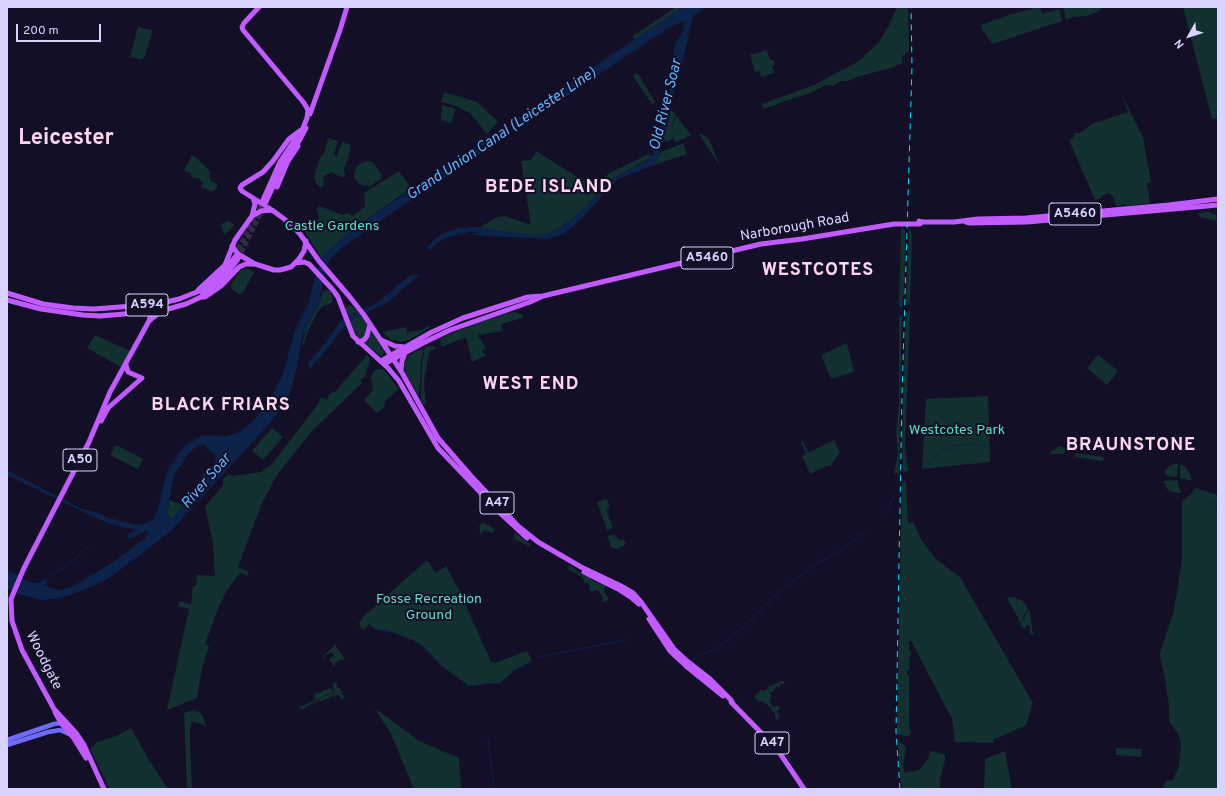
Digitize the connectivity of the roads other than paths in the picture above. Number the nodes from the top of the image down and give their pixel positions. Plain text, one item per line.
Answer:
1 (259, 7) edge
2 (347, 7) edge
3 (315, 99) junction
4 (304, 103) junction
5 (303, 128) junction
6 (299, 141) junction
7 (253, 198) junction
8 (1218, 199) edge
9 (1218, 206) edge
10 (273, 211) junction
11 (252, 216) junction
12 (966, 222) junction
13 (306, 241) junction
14 (231, 249) junction
15 (237, 256) junction
16 (296, 263) junction
17 (254, 264) junction
18 (198, 290) junction
19 (7, 293) edge
20 (7, 296) edge
21 (544, 296) junction
22 (201, 297) junction
23 (7, 300) edge
24 (7, 304) edge
25 (23, 304) junction
26 (158, 304) junction
27 (34, 307) junction
28 (152, 311) junction
29 (161, 311) junction
30 (141, 312) junction
31 (149, 321) junction
32 (370, 324) junction
33 (380, 340) junction
34 (358, 342) junction
35 (405, 347) junction
36 (405, 353) junction
37 (392, 358) junction
38 (383, 363) junction
39 (125, 370) junction
40 (401, 371) junction
41 (106, 401) junction
42 (110, 407) junction
43 (101, 414) junction
44 (451, 454) junction
45 (450, 461) junction
46 (633, 596) junction
47 (54, 709) junction
48 (61, 724) junction
49 (71, 728) junction
50 (72, 736) junction
51 (7, 740) edge
52 (7, 745) edge
53 (96, 773) junction
54 (104, 789) edge
55 (804, 789) edge

1 - 4 main road
2 - 3 main road
3 - 4 main road
3 - 6 main road
4 - 5 main road
5 - 6 main road
5 - 7 main road
6 - 10 main road
7 - 10 main road
7 - 11 main road
8 - 12 main road, Narborough Road / A5460
9 - 12 main road, Narborough Road / A5460
10 - 11 main road
10 - 13 main road
11 - 14 main road, A594
12 - 21 main road, Narborough Road / A5460
13 - 16 main road
13 - 32 main road, A47
14 - 15 main road
14 - 18 main road, A594
15 - 17 main road
15 - 18 main road, A594
15 - 22 main road, A594
16 - 17 main road
16 - 34 main road, A47
17 - 22 main road, A594
18 - 26 main road, A594
19 - 26 main road, A594
20 - 27 main road, A594
21 - 35 main road, Narborough Road / A5460
21 - 36 main road, Narborough Road / A5460
22 - 29 main road, A594
23 - 25 main road, A594
24 - 25 main road
25 - 27 main road, A594
26 - 28 main road, A50
27 - 30 main road, A594
28 - 29 main road, A594
28 - 30 main road, A594
28 - 31 main road, A50
29 - 31 main road, A50
30 - 31 main road
31 - 39 main road, A50
32 - 33 main road, A47
32 - 34 main road
33 - 35 main road
33 - 37 main road, A47
34 - 38 main road, A47
35 - 37 main road, A5460
36 - 37 main road, A5460
36 - 40 main road
37 - 38 main road, A5460
37 - 40 main road, A47
38 - 45 main road, A47
39 - 41 main road, A50
39 - 42 main road
40 - 44 main road, A47
41 - 42 main road
41 - 43 main road, A50
42 - 43 main road
43 - 47 main road, Woodgate / A50
44 - 45 main road
44 - 46 main road, A47
45 - 46 main road, A47
46 - 55 main road, A47
47 - 48 main road, Woodgate / A50
47 - 49 main road, Woodgate / A50
48 - 49 main road
48 - 50 main road, Woodgate / A50
48 - 51 main road
49 - 53 main road, Woodgate / A50
50 - 52 main road
50 - 53 main road, A50
53 - 54 main road, A50

